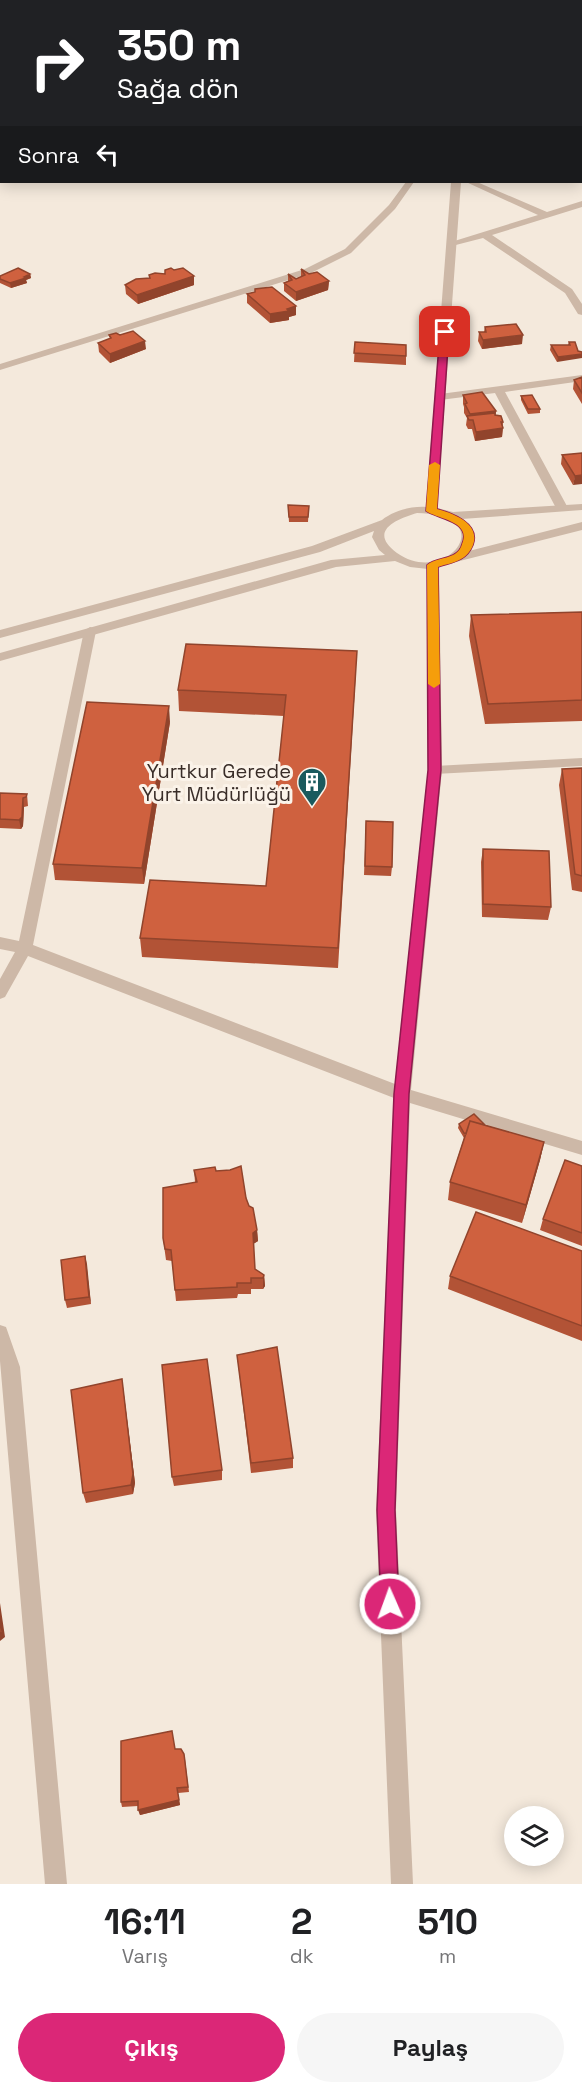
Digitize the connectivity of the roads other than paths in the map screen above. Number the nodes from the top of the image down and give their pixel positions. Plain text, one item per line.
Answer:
1 (409, 183) edge
2 (456, 183) edge
3 (473, 183) edge
4 (582, 204) edge
5 (546, 215) junction
6 (483, 234) junction
7 (451, 244) junction
8 (582, 312) edge
9 (0, 367) edge
10 (582, 378) edge
11 (498, 389) junction
12 (440, 397) junction
13 (582, 507) edge
14 (562, 508) junction
15 (431, 511) junction
16 (450, 516) junction
17 (383, 523) junction
18 (582, 526) edge
19 (459, 557) junction
20 (394, 558) junction
21 (433, 565) junction
22 (90, 631) junction
23 (0, 634) edge
24 (0, 657) edge
25 (582, 762) edge
26 (435, 770) junction
27 (0, 943) edge
28 (25, 948) junction
29 (0, 993) edge
30 (402, 1094) junction
31 (582, 1148) edge
32 (0, 1333) edge
33 (56, 1884) edge
34 (402, 1884) edge

1 - 9 lane
2 - 7 street
3 - 5 street
4 - 5 street
5 - 6 street
6 - 7 street
6 - 8 street
7 - 12 street
10 - 11 street
11 - 12 street
11 - 14 street
12 - 15 street
13 - 14 street
14 - 16 street
15 - 16 street
15 - 17 street
16 - 19 street
17 - 20 street
17 - 23 street
18 - 19 street
19 - 21 street
20 - 21 street
20 - 22 street
21 - 26 street
22 - 24 street
22 - 28 street
25 - 26 lane
26 - 30 street
27 - 28 street
28 - 29 street
28 - 30 street
30 - 31 street
30 - 34 street
32 - 33 street

